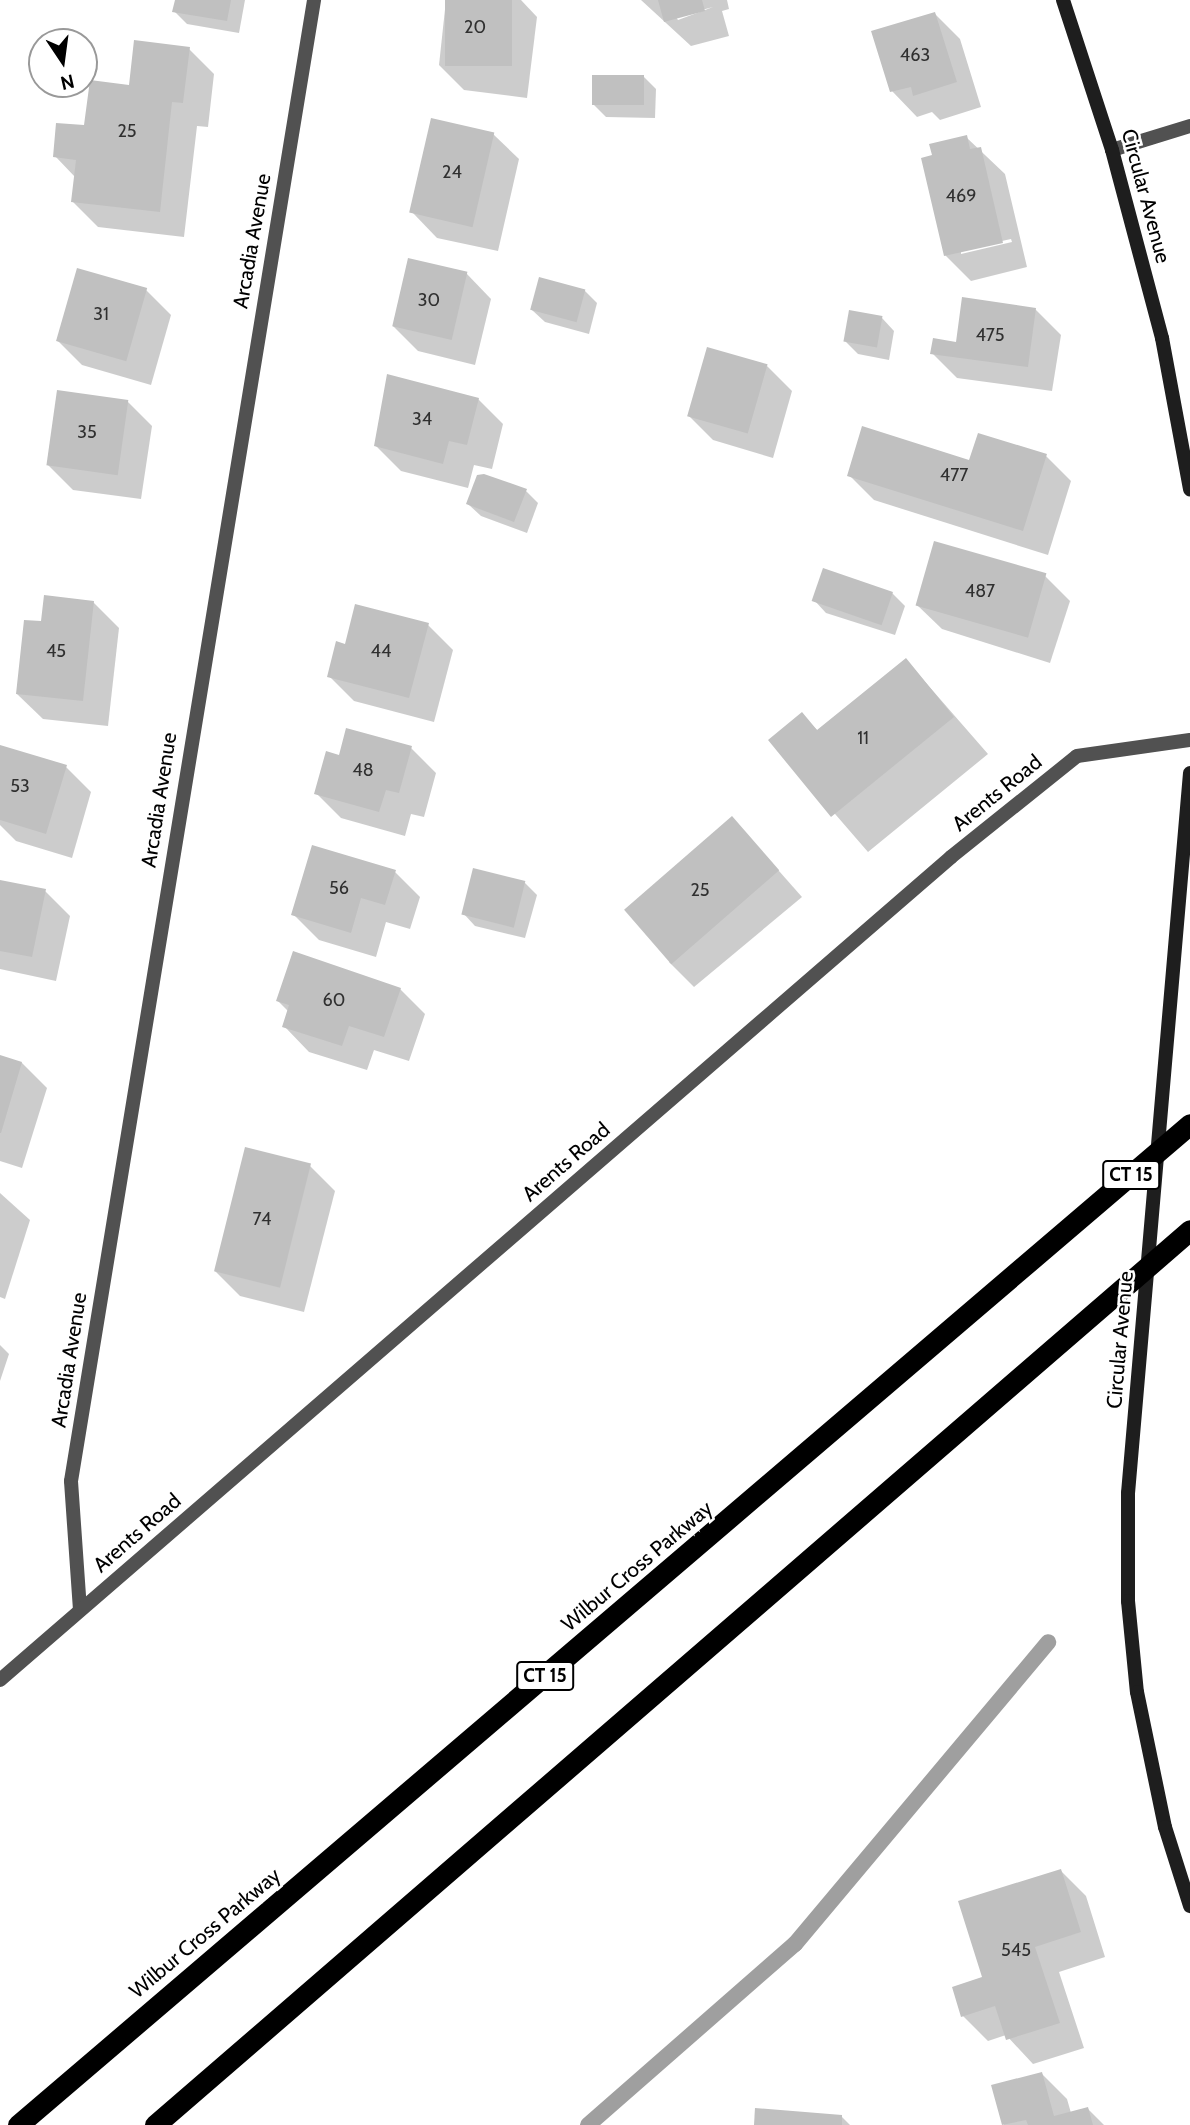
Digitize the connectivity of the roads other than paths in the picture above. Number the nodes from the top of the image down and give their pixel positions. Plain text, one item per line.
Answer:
1 (314, 0) edge
2 (1063, 0) edge
3 (1190, 126) edge
4 (1112, 150) junction
5 (1190, 489) edge
6 (1190, 740) edge
7 (1190, 773) edge
8 (1190, 1124) edge
9 (1190, 1230) edge
10 (80, 1609) junction
11 (0, 1680) edge
12 (1190, 1906) edge
13 (18, 2125) edge
14 (155, 2125) edge

1 - 10 street, Arcadia Avenue
2 - 4 main road, Circular Avenue
3 - 4 street
4 - 5 main road, Circular Avenue
6 - 10 street, Arents Road
7 - 12 main road, Circular Avenue
8 - 13 highway, Wilbur Cross Parkway / CT 15
9 - 14 highway
10 - 11 street, Arents Road

